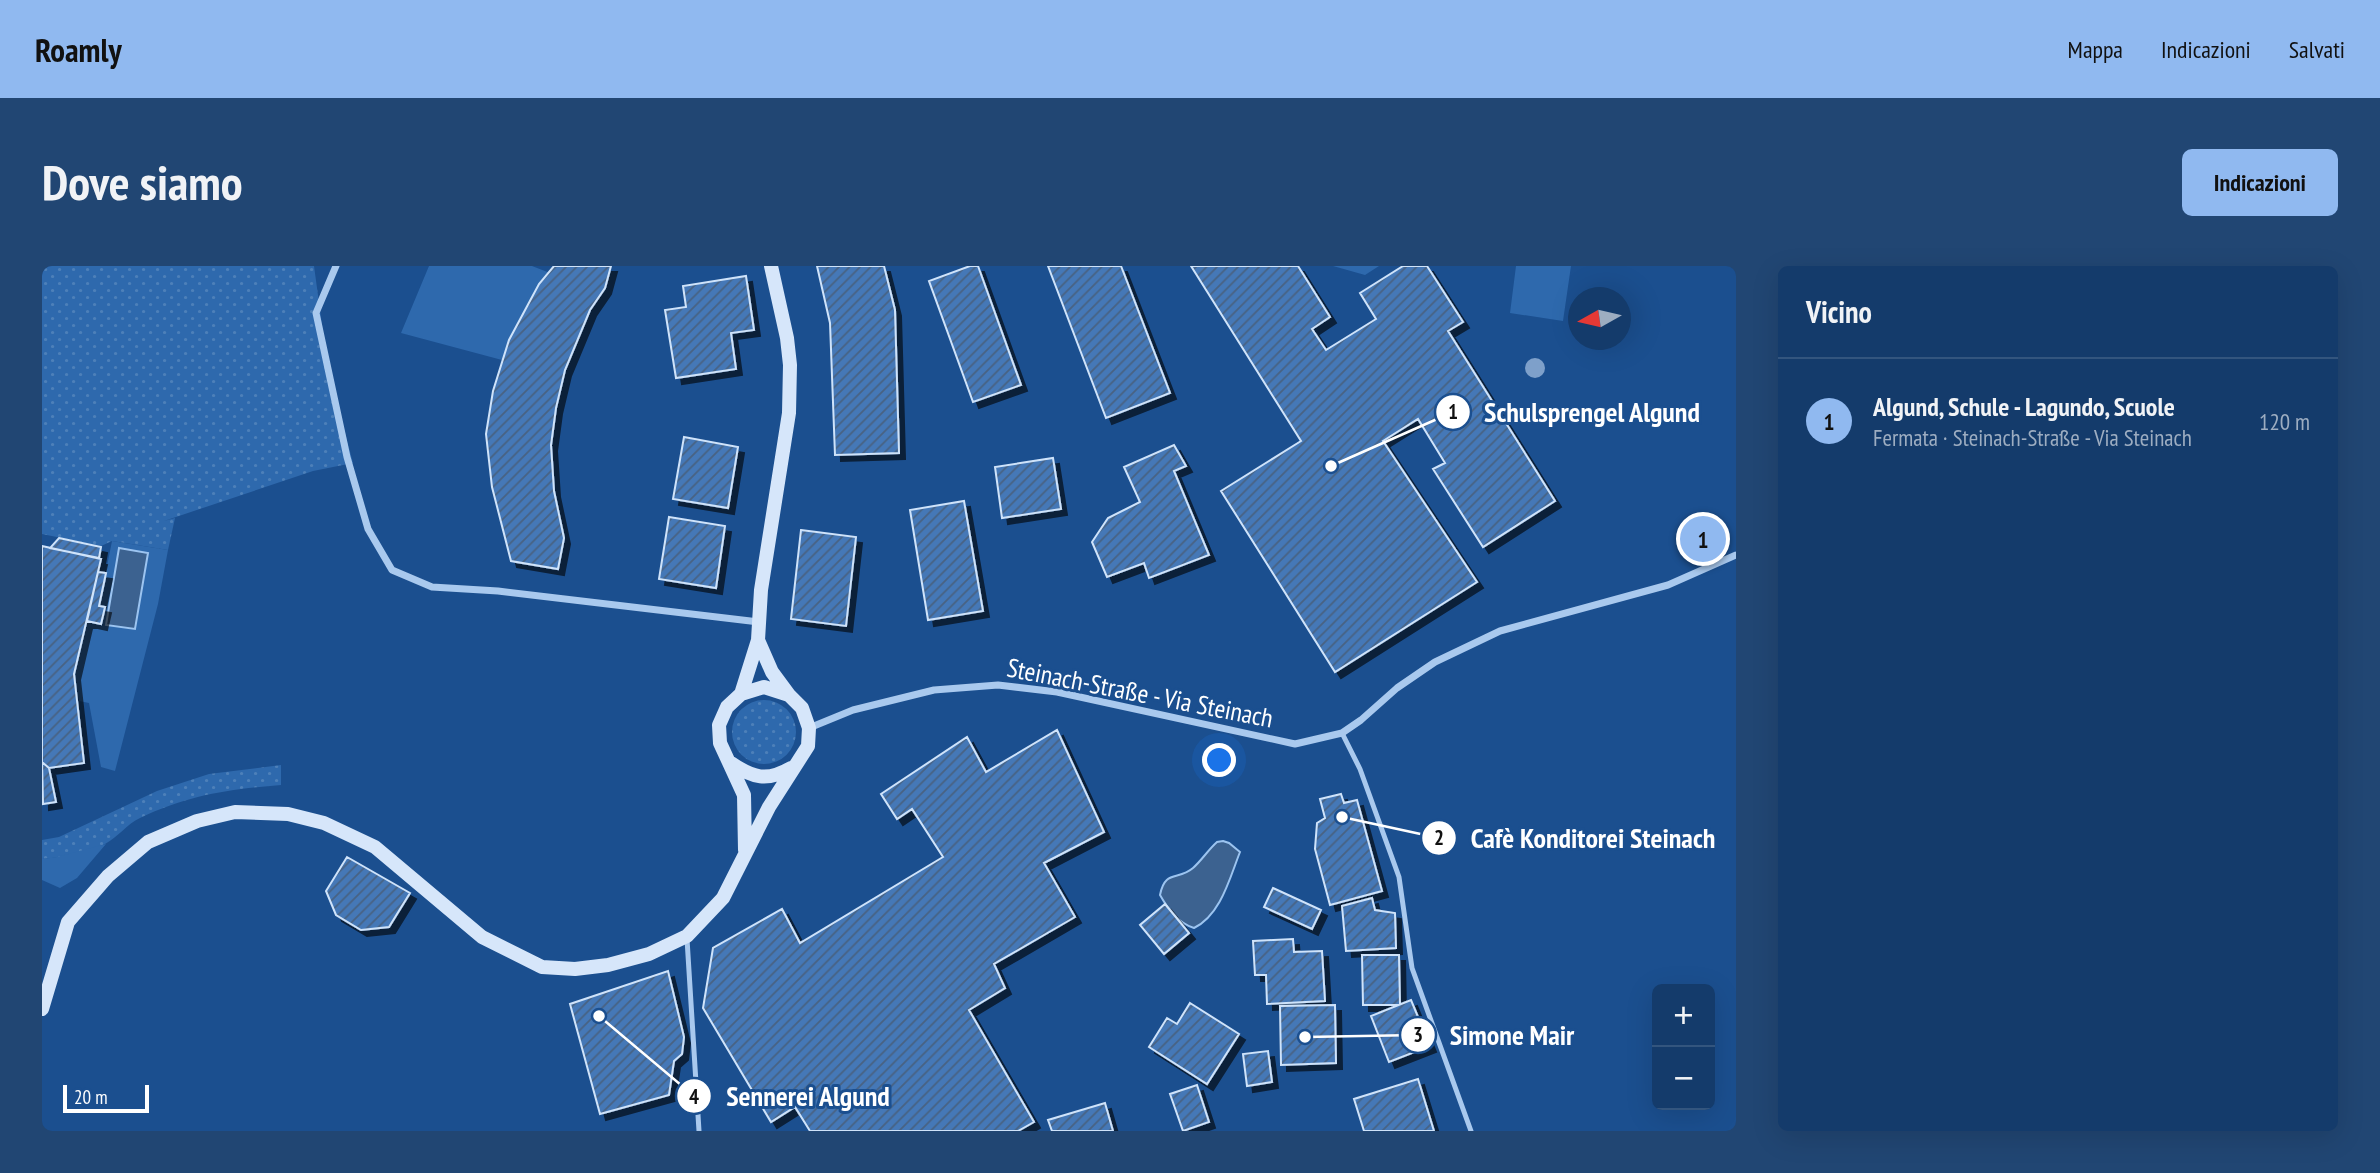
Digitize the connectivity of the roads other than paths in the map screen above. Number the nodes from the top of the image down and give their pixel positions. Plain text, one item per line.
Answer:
1 (336, 266) edge
2 (771, 266) edge
3 (1736, 555) edge
4 (759, 622) junction
5 (758, 640) junction
6 (741, 694) junction
7 (789, 695) junction
8 (809, 727) junction
9 (1342, 733) junction
10 (730, 762) junction
11 (796, 765) junction
12 (745, 851) junction
13 (687, 936) junction
14 (42, 1009) edge
15 (699, 1131) edge
16 (1471, 1131) edge

1 - 4 street
2 - 4 main road
3 - 9 street, Steinach-Straße - Via Steinach
4 - 5 main road
5 - 6 main road
5 - 7 main road
6 - 7 main road
6 - 10 main road
7 - 8 main road
8 - 9 street, Steinach-Straße - Via Steinach
8 - 11 main road
9 - 16 lane
10 - 11 main road
10 - 12 main road
11 - 12 main road
12 - 13 main road
13 - 14 main road
13 - 15 lane

